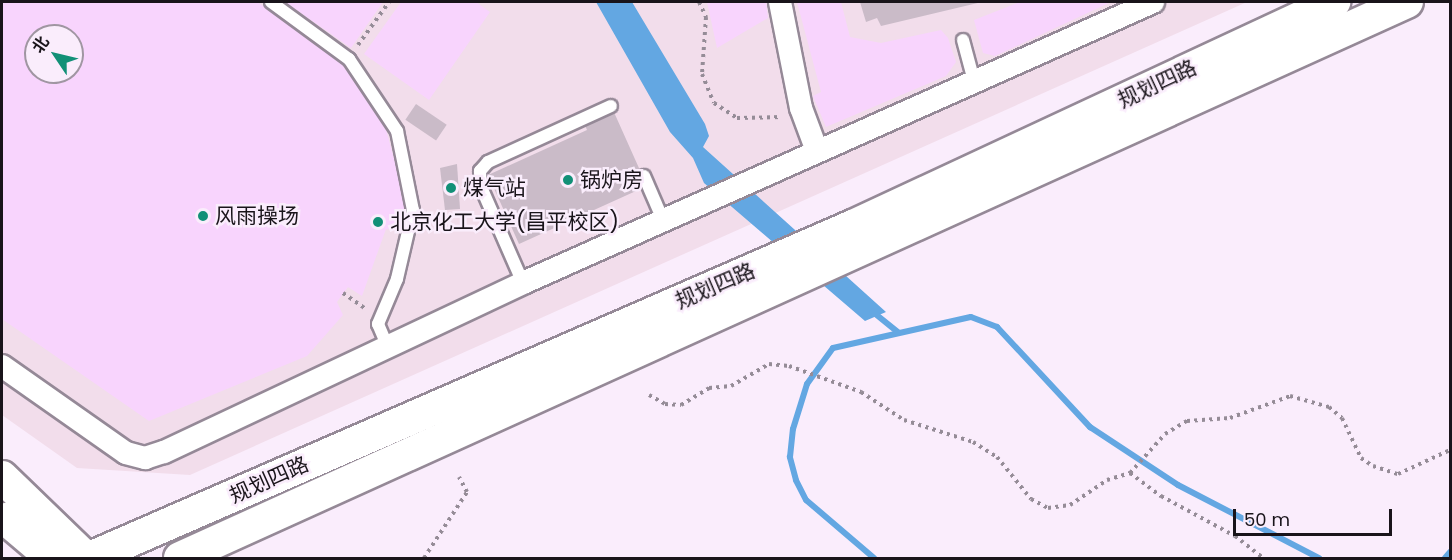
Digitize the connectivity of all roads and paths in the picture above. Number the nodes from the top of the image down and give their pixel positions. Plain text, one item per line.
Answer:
1 (271, 2) edge
2 (389, 2) edge
3 (699, 2) edge
4 (780, 2) edge
5 (1153, 2) edge
6 (1334, 2) edge
7 (1407, 2) edge
8 (963, 40) dead end
9 (349, 59) junction
10 (974, 81) junction
11 (611, 106) dead end
12 (806, 120) junction
13 (817, 151) junction
14 (644, 176) dead end
15 (663, 220) junction
16 (523, 283) junction
17 (343, 293) dead end
18 (378, 324) junction
19 (388, 346) junction
20 (2, 366) edge
21 (649, 395) dead end
22 (1450, 450) edge
23 (1130, 473) junction
24 (2, 477) edge
25 (459, 477) dead end
26 (6, 519) dead end
27 (52, 558) edge
28 (88, 558) edge
29 (180, 558) edge
30 (424, 558) edge
31 (1263, 558) edge

1 - 9 lane
2 - 9 path
3 - 12 path
4 - 12 street
5 - 10 street
6 - 28 main road, 规划四路
7 - 29 main road, 规划四路
8 - 10 lane
9 - 18 lane
10 - 13 street
11 - 16 lane
12 - 13 street
13 - 15 street
14 - 15 lane
15 - 16 street
16 - 19 street
17 - 18 path
18 - 19 lane
19 - 20 street
21 - 23 path
22 - 23 path
23 - 31 path
24 - 28 main road
25 - 30 path
26 - 27 main road

